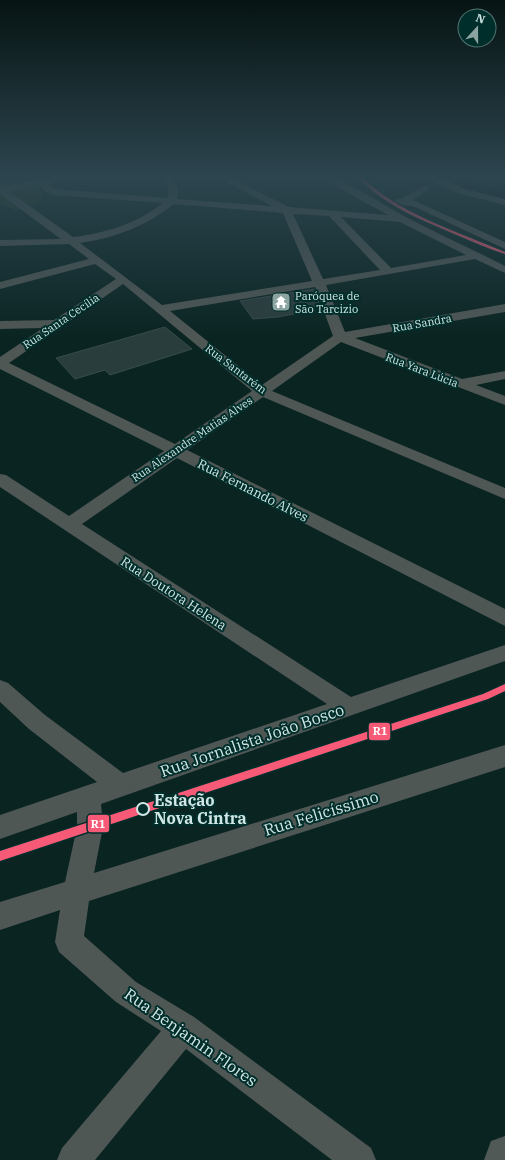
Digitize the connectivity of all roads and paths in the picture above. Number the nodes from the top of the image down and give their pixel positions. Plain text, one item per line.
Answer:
1 (55, 229) edge
2 (122, 229) edge
3 (296, 229) edge
4 (347, 229) edge
5 (422, 229) edge
6 (469, 229) edge
7 (73, 242) junction
8 (0, 244) edge
9 (505, 246) edge
10 (476, 256) junction
11 (96, 260) junction
12 (505, 270) edge
13 (388, 272) junction
14 (123, 279) junction
15 (319, 282) junction
16 (0, 286) edge
17 (159, 308) junction
18 (505, 308) edge
19 (55, 324) junction
20 (0, 326) edge
21 (340, 338) junction
22 (0, 363) edge
23 (505, 375) edge
24 (460, 384) junction
25 (261, 391) junction
26 (505, 401) edge
27 (174, 450) junction
28 (0, 478) edge
29 (505, 494) edge
30 (70, 524) junction
31 (505, 618) edge
32 (505, 653) edge
33 (0, 689) edge
34 (349, 707) junction
35 (505, 756) edge
36 (120, 785) junction
37 (88, 797) junction
38 (0, 827) edge
39 (77, 890) junction
40 (0, 916) edge
41 (183, 1028) junction
42 (505, 1155) edge
43 (74, 1160) edge
44 (360, 1160) edge
45 (502, 1160) edge

1 - 7 street, Rua Santarém
2 - 7 street
3 - 15 street
4 - 13 street
5 - 10 street
6 - 9 street
7 - 8 street
7 - 11 street, Rua Santarém
10 - 12 street
10 - 13 street
11 - 14 street, Rua Santarém
11 - 16 street
13 - 15 street
14 - 17 street, Rua Santarém
14 - 19 street, Rua Santa Cecília
15 - 17 street
15 - 21 street
17 - 25 street, Rua Santarém
18 - 21 street, Rua Sandra
19 - 20 street
19 - 22 street, Rua Santa Cecília
21 - 24 street, Rua Yara Lúcia
21 - 25 street, Rua Alexandre Matias Alves
22 - 27 street, Rua Fernando Alves
23 - 24 street
24 - 26 street, Rua Yara Lúcia
25 - 27 street, Rua Alexandre Matias Alves
25 - 29 street, Rua Santarém
27 - 30 street, Rua Alexandre Matias Alves
27 - 31 street, Rua Fernando Alves
28 - 30 street, Rua Doutora Helena
30 - 34 street, Rua Doutora Helena
32 - 34 street, Rua Jornalista João Bosco
33 - 36 street
34 - 36 street, Rua Jornalista João Bosco
35 - 39 street, Rua Felicíssimo
36 - 37 street, Rua Jornalista João Bosco
37 - 38 street, Rua Jornalista João Bosco
37 - 39 street
39 - 40 street, Rua Felicíssimo
39 - 41 street, Rua Benjamin Flores
41 - 43 street
41 - 44 street, Rua Benjamin Flores
42 - 45 main road

